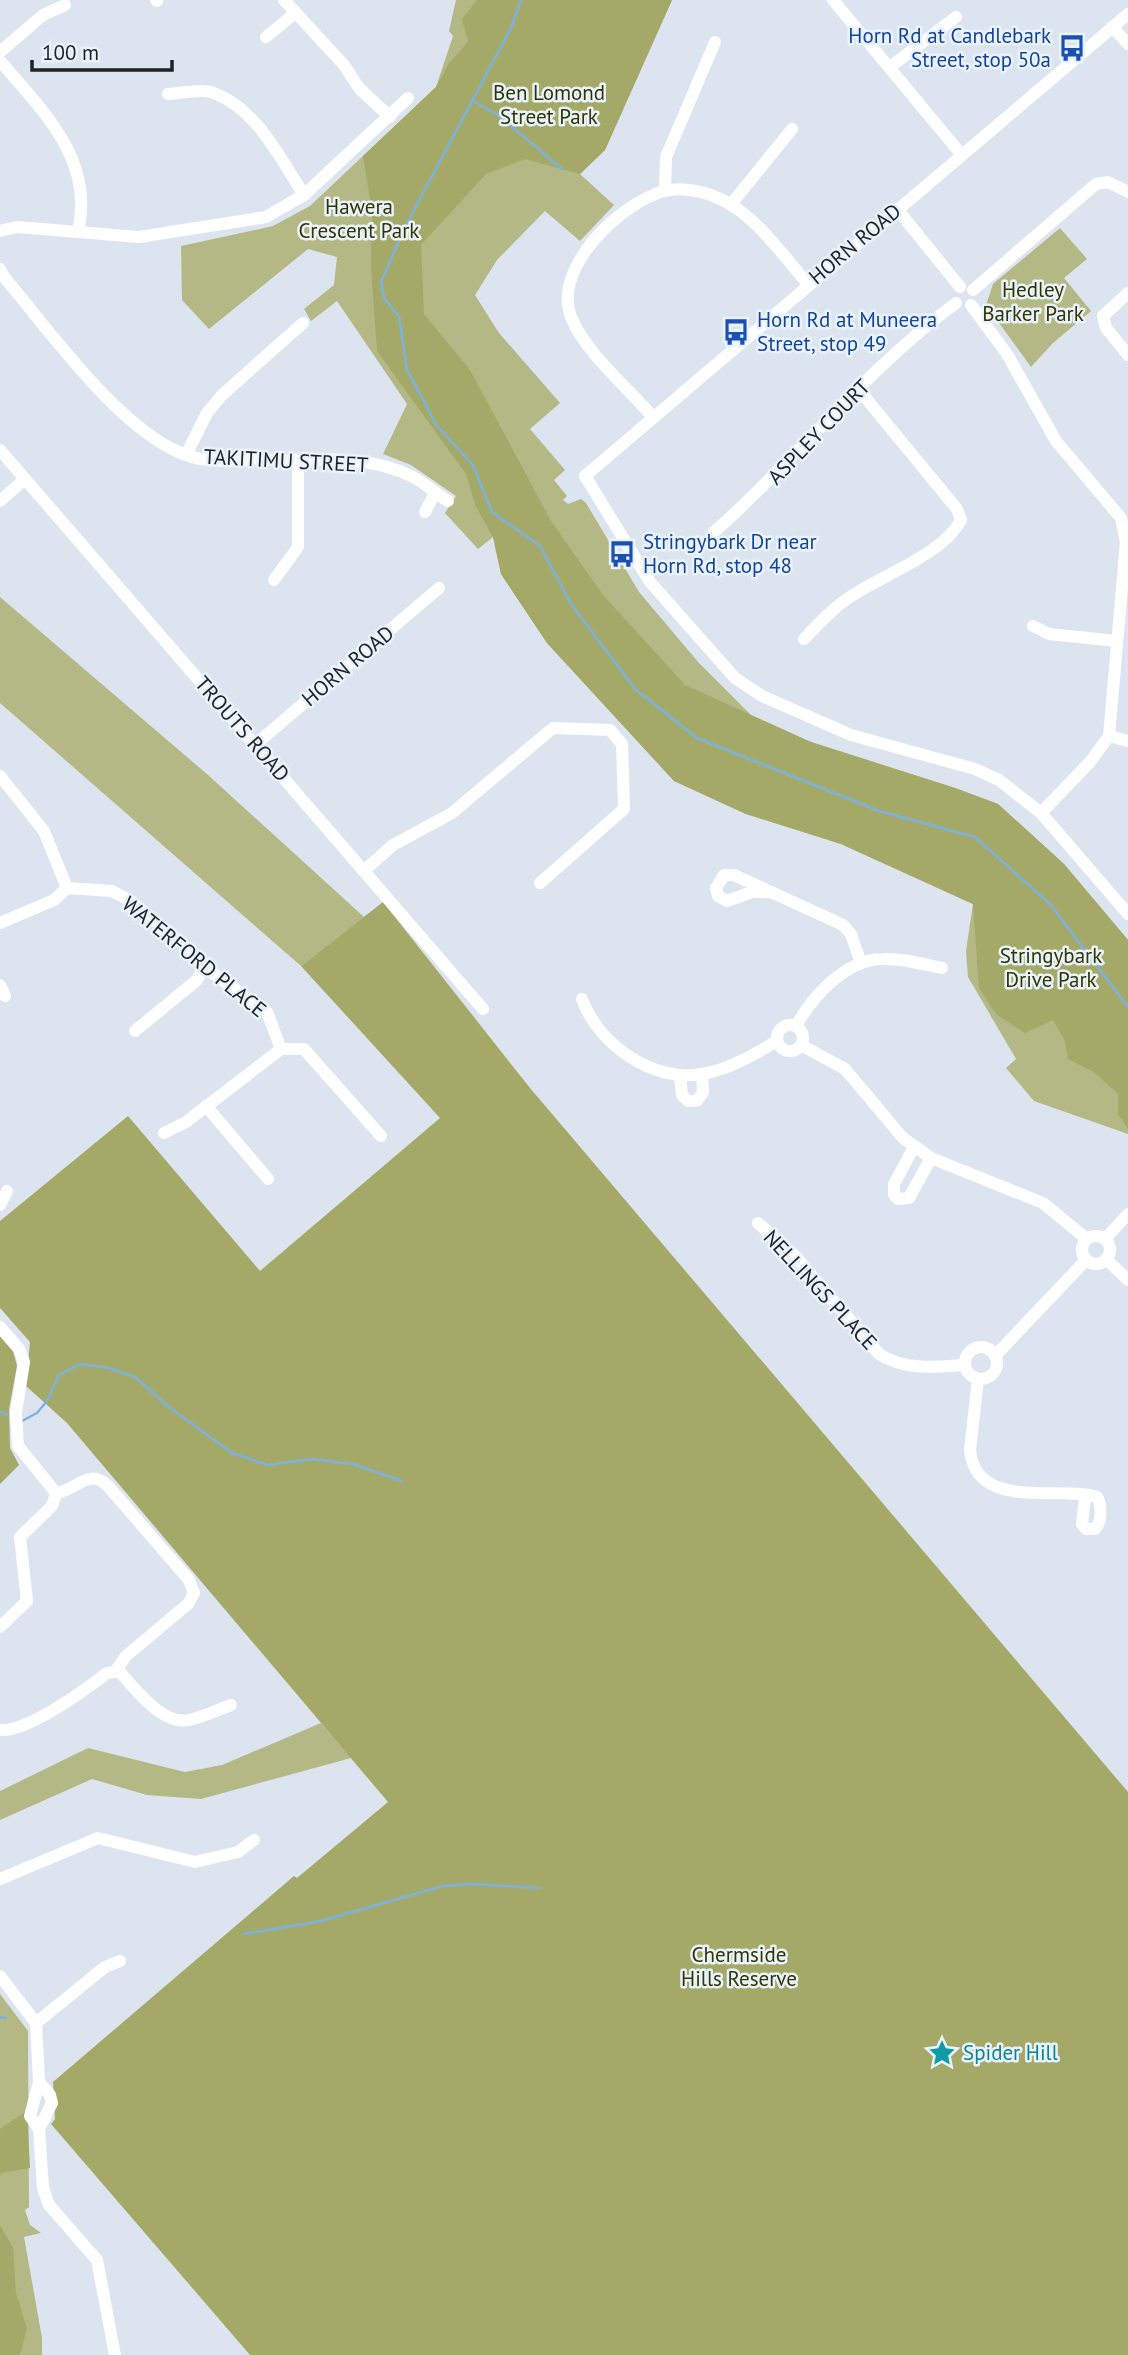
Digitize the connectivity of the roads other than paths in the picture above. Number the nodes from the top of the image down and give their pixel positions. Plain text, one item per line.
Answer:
1 (284, 0) edge
2 (833, 0) edge
3 (65, 5) dead end
4 (295, 13) junction
5 (1128, 14) edge
6 (956, 17) dead end
7 (1112, 27) junction
8 (266, 37) dead end
9 (715, 42) dead end
10 (1128, 44) edge
11 (0, 52) edge
12 (0, 61) edge
13 (890, 67) junction
14 (168, 94) dead end
15 (408, 98) dead end
16 (390, 117) junction
17 (792, 129) dead end
18 (961, 154) junction
19 (665, 190) junction
20 (1128, 192) edge
21 (304, 195) junction
22 (732, 203) junction
23 (897, 209) junction
24 (0, 231) edge
25 (78, 232) junction
26 (0, 269) edge
27 (808, 284) junction
28 (966, 288) junction
29 (1128, 293) edge
30 (956, 303) junction
31 (971, 305) junction
32 (303, 323) dead end
33 (1128, 355) edge
34 (859, 390) junction
35 (652, 416) junction
36 (0, 450) edge
37 (186, 455) junction
38 (298, 461) junction
39 (25, 479) junction
40 (435, 493) junction
41 (0, 501) edge
42 (448, 501) dead end
43 (425, 512) dead end
44 (1124, 516) edge
45 (713, 533) dead end
46 (274, 580) dead end
47 (439, 588) dead end
48 (1033, 625) dead end
49 (804, 639) dead end
50 (1117, 641) junction
51 (1110, 736) junction
52 (1128, 741) edge
53 (256, 744) junction
54 (0, 776) edge
55 (1041, 813) junction
56 (366, 869) junction
57 (540, 883) dead end
58 (67, 888) junction
59 (768, 892) dead end
60 (1128, 914) edge
61 (0, 923) edge
62 (861, 962) junction
63 (204, 967) junction
64 (942, 968) dead end
65 (582, 999) dead end
66 (483, 1009) dead end
67 (796, 1026) junction
68 (135, 1031) dead end
69 (777, 1041) junction
70 (801, 1045) junction
71 (281, 1049) junction
72 (680, 1074) junction
73 (702, 1074) junction
74 (206, 1107) junction
75 (164, 1133) dead end
76 (381, 1136) dead end
77 (914, 1147) junction
78 (931, 1158) junction
79 (268, 1179) dead end
80 (7, 1191) dead end
81 (0, 1205) edge
82 (1128, 1214) edge
83 (758, 1223) dead end
84 (1087, 1239) junction
85 (1105, 1240) junction
86 (1106, 1259) junction
87 (1086, 1260) junction
88 (1128, 1280) edge
89 (0, 1327) edge
90 (995, 1356) junction
91 (965, 1365) junction
92 (978, 1379) junction
93 (56, 1493) junction
94 (1085, 1498) dead end
95 (0, 1627) edge
96 (118, 1670) junction
97 (231, 1705) dead end
98 (0, 1730) edge
99 (254, 1840) dead end
100 (0, 1879) edge
101 (120, 1961) dead end
102 (0, 1976) edge
103 (36, 2023) junction
104 (115, 2355) edge

1 - 4 street
2 - 13 street
3 - 11 street
4 - 8 street
4 - 16 street
5 - 7 street, HORN ROAD
6 - 13 street
7 - 10 street
7 - 18 street, HORN ROAD
9 - 19 street
12 - 25 street
13 - 18 street
14 - 21 street
15 - 16 street
16 - 21 street
17 - 22 street
18 - 23 street, HORN ROAD
19 - 22 street
19 - 35 street
20 - 28 street
21 - 25 street
22 - 27 street
23 - 27 street, HORN ROAD
23 - 28 street
24 - 25 street
26 - 37 street, TAKITIMU STREET
27 - 35 street, HORN ROAD
28 - 30 street
28 - 31 street
29 - 33 street
30 - 31 street
30 - 34 street, ASPLEY COURT
31 - 44 street
32 - 37 street
34 - 45 street, ASPLEY COURT
34 - 49 street
35 - 55 street, HORN ROAD
36 - 39 street, TROUTS ROAD
37 - 38 street, TAKITIMU STREET
38 - 40 street, TAKITIMU STREET
38 - 46 street
39 - 41 street
39 - 53 street, TROUTS ROAD
40 - 42 street, TAKITIMU STREET
40 - 43 street
44 - 50 street
47 - 53 street, HORN ROAD
48 - 50 street
50 - 51 street
51 - 52 street
51 - 55 street
53 - 56 street, TROUTS ROAD
54 - 58 street
55 - 60 street
56 - 57 street
56 - 66 street, TROUTS ROAD
58 - 61 street
58 - 63 street, WATERFORD PLACE
59 - 62 street
62 - 64 street
62 - 67 street
63 - 68 street
63 - 71 street, WATERFORD PLACE
65 - 72 street
67 - 69 street
67 - 70 street
69 - 70 street
69 - 73 street
70 - 77 street
71 - 74 street
71 - 76 street
72 - 73 street
72 - 73 street
74 - 75 street
74 - 79 street
77 - 78 street
77 - 78 street
78 - 84 street
80 - 81 street
82 - 85 street
83 - 91 street, NELLINGS PLACE
84 - 85 street
84 - 87 street
85 - 86 street
86 - 87 street
86 - 88 street
87 - 90 street
89 - 93 street
90 - 91 street, NELLINGS PLACE
90 - 92 street
91 - 92 street
92 - 94 street
93 - 95 street
93 - 96 street
96 - 97 street
96 - 98 street
99 - 100 street
101 - 103 street
102 - 103 street
103 - 104 street

